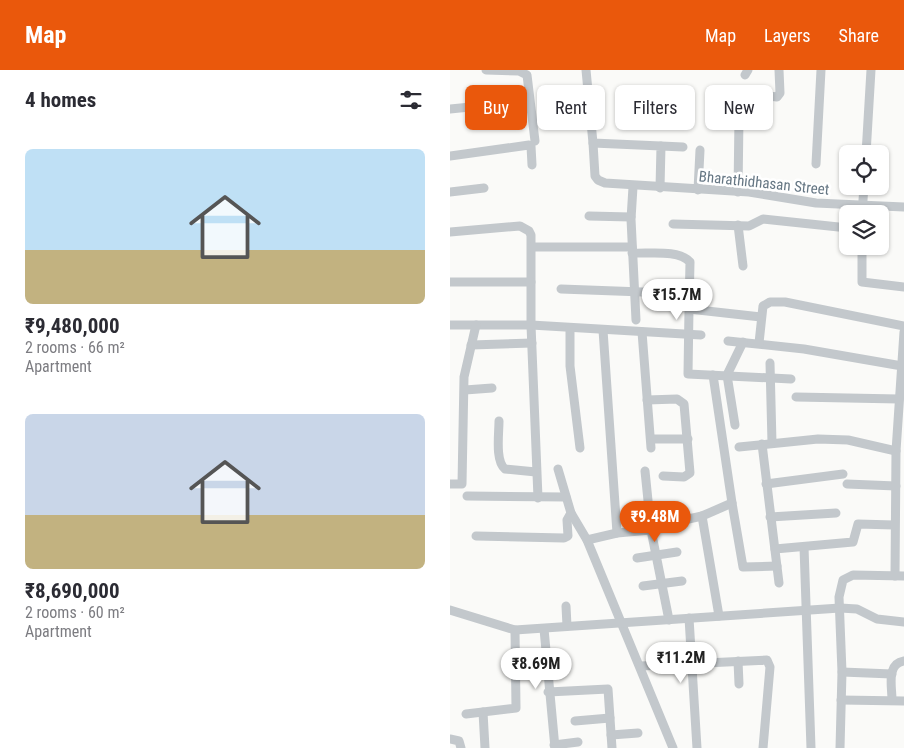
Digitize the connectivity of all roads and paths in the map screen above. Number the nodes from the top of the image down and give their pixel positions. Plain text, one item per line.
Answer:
1 (486, 70) edge
2 (586, 70) edge
3 (779, 70) edge
4 (821, 70) edge
5 (871, 70) edge
6 (773, 96) edge
7 (465, 108) edge
8 (450, 109) edge
9 (739, 130) edge
10 (535, 141) dead end
11 (592, 143) junction
12 (867, 145) edge
13 (661, 146) junction
14 (683, 148) dead end
15 (700, 150) dead end
16 (450, 156) edge
17 (816, 164) dead end
18 (532, 165) dead end
19 (633, 187) junction
20 (484, 188) dead end
21 (660, 188) junction
22 (698, 190) junction
23 (450, 192) edge
24 (738, 192) junction
25 (839, 206) edge
26 (904, 207) edge
27 (889, 208) edge
28 (589, 216) dead end
29 (631, 217) junction
30 (673, 224) dead end
31 (738, 226) junction
32 (839, 227) edge
33 (450, 232) edge
34 (532, 247) junction
35 (632, 250) junction
36 (862, 255) edge
37 (743, 266) dead end
38 (450, 282) edge
39 (531, 282) junction
40 (904, 287) edge
41 (561, 289) dead end
42 (635, 292) junction
43 (670, 293) dead end
44 (689, 309) junction
45 (761, 317) junction
46 (636, 320) dead end
47 (476, 324) junction
48 (450, 325) edge
49 (531, 326) junction
50 (904, 326) edge
51 (570, 328) junction
52 (603, 330) junction
53 (642, 332) junction
54 (904, 332) edge
55 (688, 334) junction
56 (701, 335) dead end
57 (728, 341) dead end
58 (743, 342) junction
59 (532, 343) junction
60 (759, 343) junction
61 (471, 345) junction
62 (770, 363) dead end
63 (902, 366) junction
64 (727, 375) junction
65 (712, 376) junction
66 (770, 378) junction
67 (791, 379) dead end
68 (492, 388) dead end
69 (465, 390) junction
70 (796, 397) dead end
71 (898, 399) junction
72 (647, 400) junction
73 (499, 421) dead end
74 (735, 425) dead end
75 (688, 439) junction
76 (767, 443) junction
77 (739, 447) dead end
78 (580, 448) dead end
79 (896, 451) junction
80 (558, 469) dead end
81 (645, 471) dead end
82 (536, 472) junction
83 (843, 474) dead end
84 (664, 476) dead end
85 (898, 482) edge
86 (450, 484) edge
87 (766, 484) junction
88 (847, 484) dead end
89 (467, 496) dead end
90 (566, 497) junction
91 (538, 498) junction
92 (732, 503) junction
93 (571, 513) junction
94 (836, 513) dead end
95 (702, 516) junction
96 (770, 517) junction
97 (650, 518) junction
98 (898, 522) edge
99 (651, 530) junction
100 (617, 533) junction
101 (476, 536) dead end
102 (587, 540) junction
103 (804, 546) junction
104 (775, 549) junction
105 (676, 552) dead end
106 (657, 555) junction
107 (637, 558) dead end
108 (777, 566) junction
109 (899, 576) edge
110 (682, 581) dead end
111 (779, 583) dead end
112 (663, 584) junction
113 (643, 586) dead end
114 (566, 606) dead end
115 (840, 608) junction
116 (450, 610) edge
117 (805, 610) junction
118 (720, 616) junction
119 (689, 618) junction
120 (669, 620) junction
121 (904, 622) edge
122 (623, 623) junction
123 (567, 626) junction
124 (544, 629) junction
125 (515, 630) junction
126 (738, 661) junction
127 (904, 661) edge
128 (692, 663) junction
129 (641, 666) junction
130 (842, 672) junction
131 (892, 674) junction
132 (740, 684) dead end
133 (548, 692) junction
134 (841, 700) junction
135 (892, 700) junction
136 (904, 701) edge
137 (483, 712) junction
138 (466, 714) dead end
139 (610, 718) junction
140 (575, 721) dead end
141 (638, 733) dead end
142 (611, 735) junction
143 (450, 740) edge
144 (578, 742) dead end
145 (554, 746) edge
146 (461, 748) edge
147 (485, 748) edge
148 (612, 748) edge
149 (672, 748) edge
150 (697, 748) edge
151 (763, 748) edge
152 (811, 748) edge
153 (840, 748) edge

1 - 10 street
2 - 11 street
3 - 6 street
4 - 17 street
5 - 12 street
7 - 8 street
9 - 24 street
11 - 13 street
11 - 19 street, Bharathidhasan Street
13 - 14 street
13 - 21 street
15 - 22 street
16 - 18 street
19 - 21 street, Bharathidhasan Street
19 - 29 street
20 - 23 street
21 - 22 street, Bharathidhasan Street
22 - 24 street, Bharathidhasan Street
24 - 25 street, Bharathidhasan Street
26 - 27 street, Bharathidhasan Street
28 - 29 street
29 - 35 street
30 - 31 street
31 - 32 street
31 - 37 street
33 - 34 street
34 - 35 street
34 - 39 street
35 - 42 street
35 - 44 street
36 - 40 street
38 - 39 street
39 - 49 street
41 - 42 street
42 - 43 street
42 - 46 street
44 - 45 street
44 - 55 street
45 - 50 street
45 - 60 street
47 - 48 street
47 - 49 street
47 - 61 street
49 - 51 street
49 - 59 street
51 - 52 street
51 - 78 street
52 - 53 street
52 - 100 street
53 - 55 street
53 - 72 street
54 - 63 street
55 - 56 street
55 - 65 street
57 - 58 street
58 - 60 street
58 - 64 street
59 - 61 street
59 - 82 street
60 - 63 street
61 - 69 street
62 - 66 street
63 - 71 street
64 - 65 street
64 - 66 street
64 - 74 street
65 - 92 street
66 - 67 street
66 - 76 street
68 - 69 street
69 - 86 street
70 - 71 street
71 - 79 street
72 - 75 street
72 - 75 street
73 - 82 street
75 - 84 street
76 - 77 street
76 - 79 street
76 - 87 street
79 - 85 street
80 - 90 street
81 - 97 street
82 - 91 street
83 - 87 street
85 - 88 street
85 - 98 street
87 - 96 street
89 - 91 street
90 - 91 street
90 - 93 street
92 - 95 street
92 - 108 street
93 - 101 street
93 - 102 street
94 - 96 street
95 - 97 street
95 - 118 street
96 - 104 street
97 - 99 street
98 - 103 street
98 - 109 street
99 - 100 street
99 - 106 street
100 - 102 street
102 - 122 street
103 - 104 street
103 - 117 street
104 - 108 street
105 - 106 street
106 - 107 street
106 - 112 street
108 - 111 street
109 - 115 street
110 - 112 street
112 - 113 street
112 - 120 street
114 - 123 street
115 - 117 street
115 - 121 street
115 - 130 street
116 - 125 street
117 - 118 street
117 - 152 street
118 - 119 street
119 - 120 street
119 - 128 street
120 - 122 street
122 - 123 street
122 - 129 street
123 - 124 street
124 - 125 street
124 - 133 street
125 - 137 street
126 - 128 street
126 - 132 street
126 - 151 street
127 - 131 street
128 - 129 street
128 - 150 street
129 - 149 street
130 - 131 street
130 - 134 street
131 - 135 street
133 - 139 street
133 - 145 street
134 - 135 street
134 - 153 street
135 - 136 street
137 - 138 street
137 - 147 street
139 - 140 street
139 - 142 street
141 - 142 street
142 - 148 street
143 - 146 street
144 - 145 street

